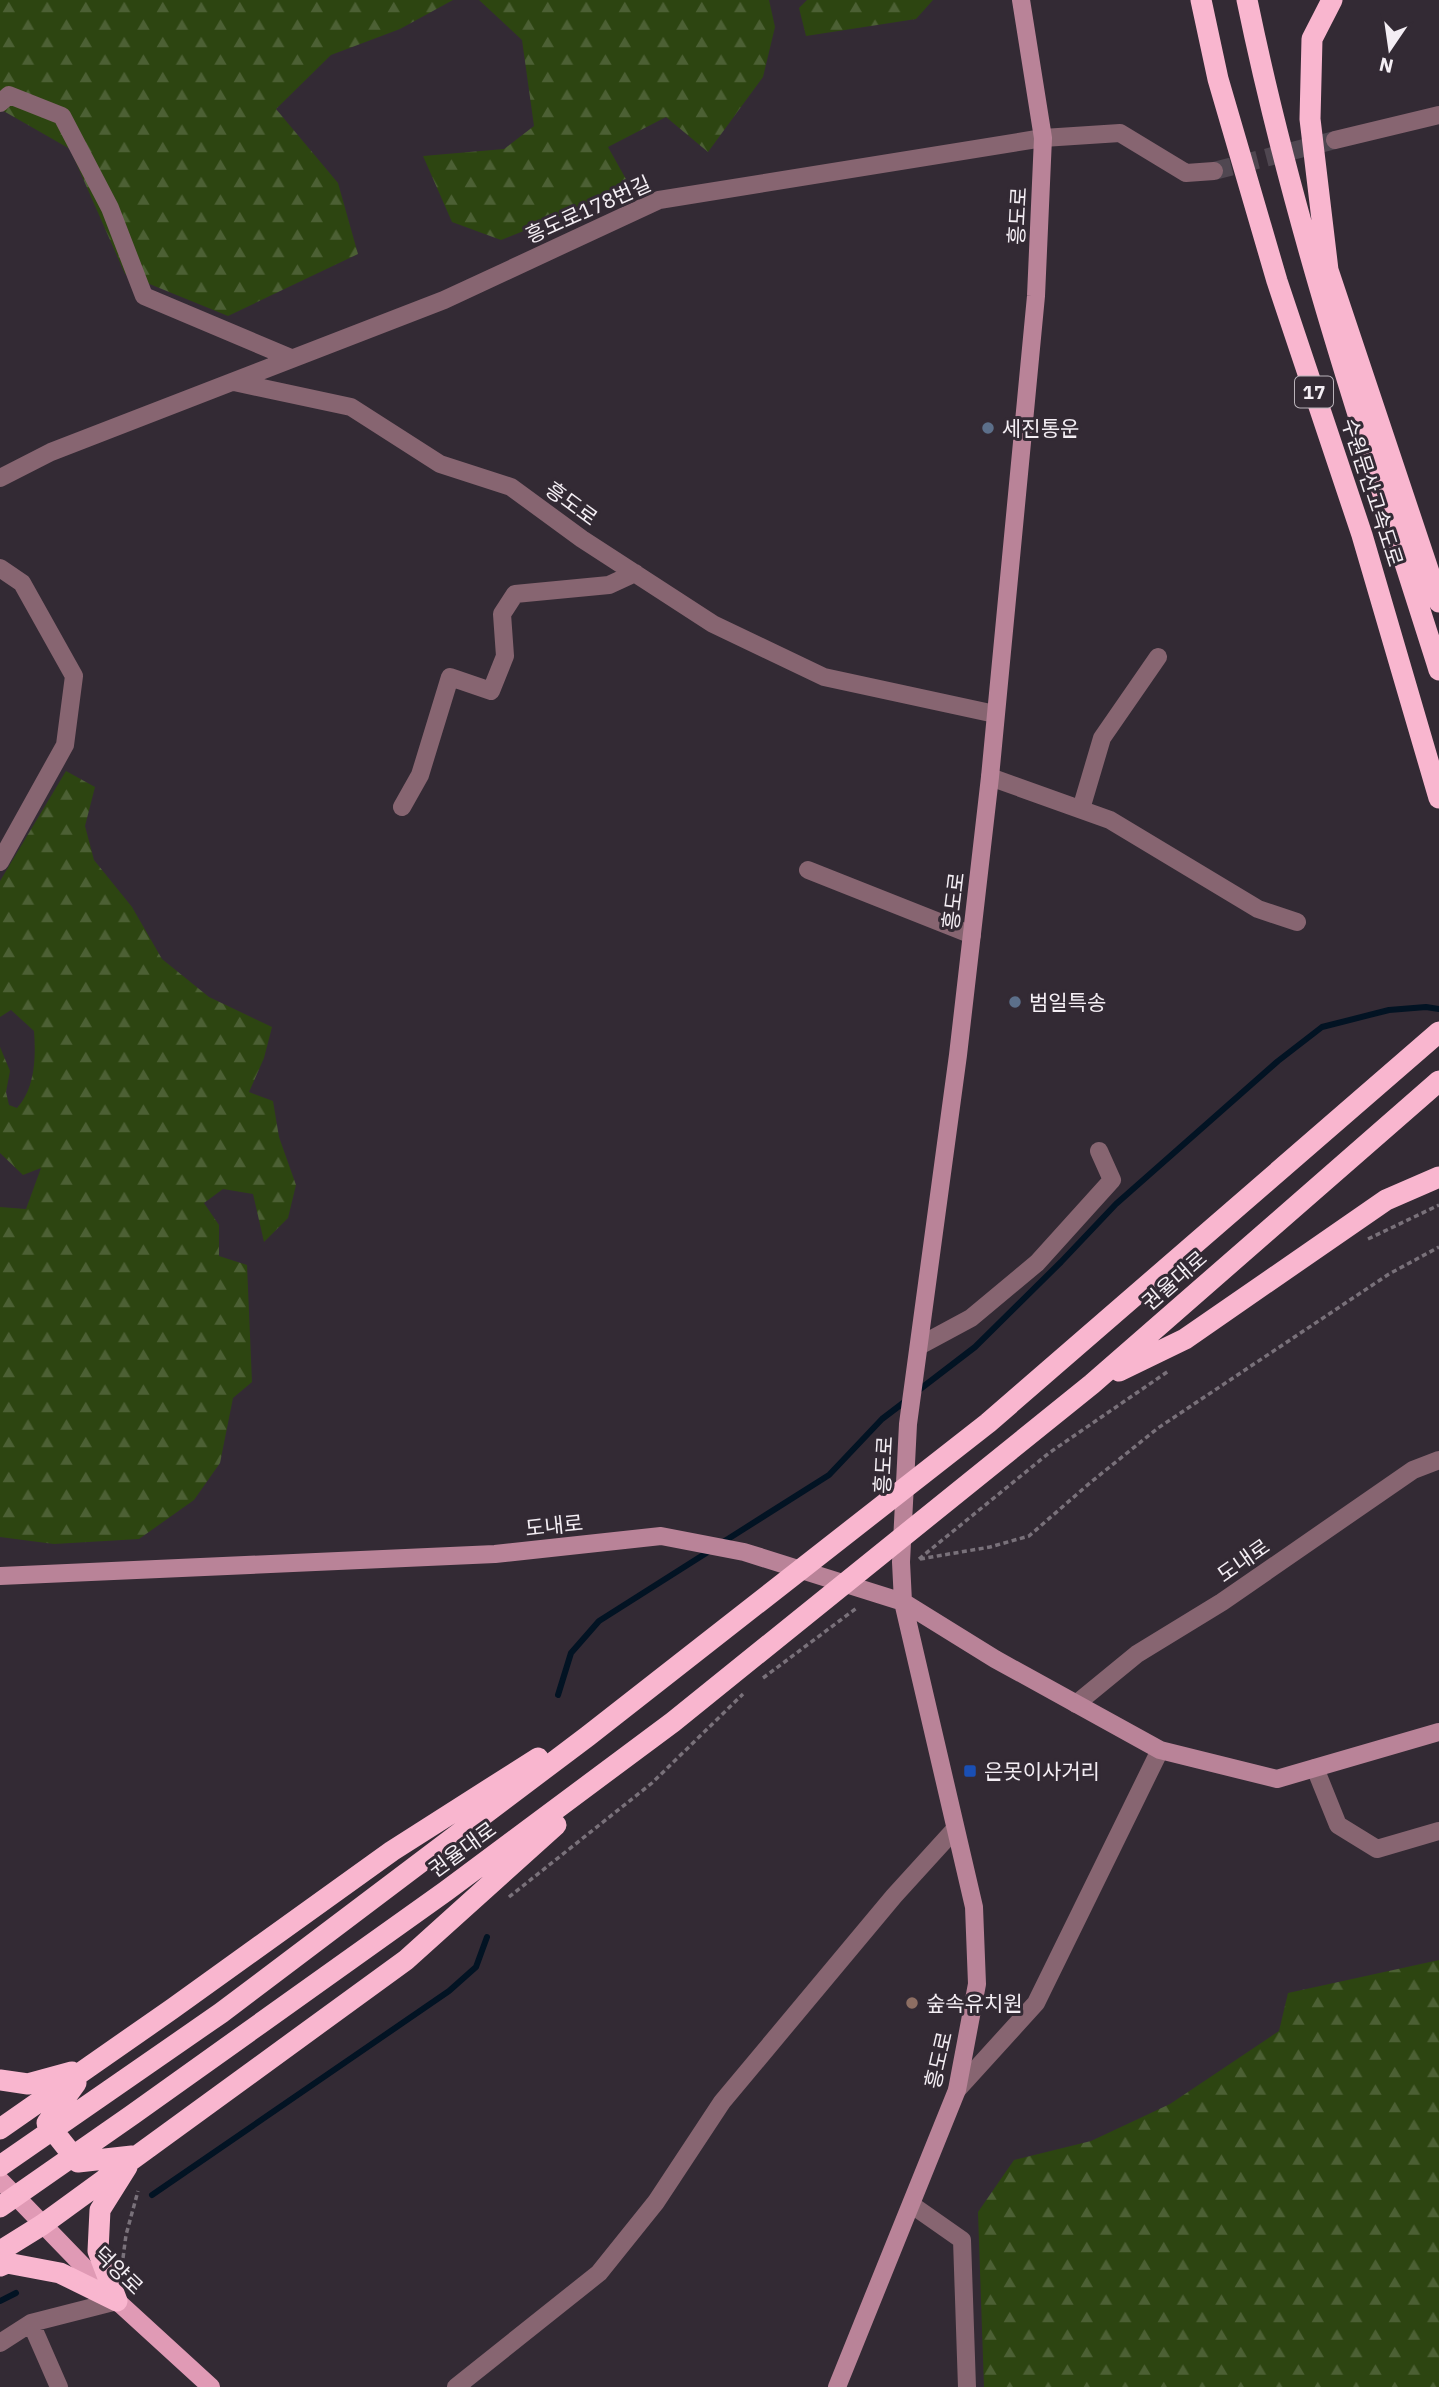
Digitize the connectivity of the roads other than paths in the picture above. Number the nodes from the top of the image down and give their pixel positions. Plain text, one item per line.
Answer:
1 (1021, 0) edge
2 (1201, 0) edge
3 (1247, 0) edge
4 (1332, 0) edge
5 (0, 103) edge
6 (1439, 115) edge
7 (1043, 138) junction
8 (1335, 139) tunnel mouth
9 (1214, 171) tunnel mouth
10 (291, 358) junction
11 (234, 382) junction
12 (0, 478) edge
13 (0, 568) edge
14 (635, 573) junction
15 (1439, 602) edge
16 (1158, 657) dead end
17 (1439, 670) edge
18 (995, 713) junction
19 (990, 777) junction
20 (1436, 790) edge
21 (402, 807) dead end
22 (1081, 809) junction
23 (0, 862) edge
24 (808, 870) dead end
25 (1297, 922) dead end
26 (972, 935) junction
27 (1439, 1032) edge
28 (1439, 1081) edge
29 (1099, 1151) dead end
30 (1439, 1177) edge
31 (918, 1353) junction
32 (1092, 1384) junction
33 (1439, 1460) edge
34 (0, 1576) edge
35 (903, 1602) junction
36 (655, 1683) junction
37 (1076, 1704) junction
38 (673, 1723) junction
39 (1439, 1732) edge
40 (1160, 1751) junction
41 (1315, 1768) junction
42 (955, 1829) junction
43 (1439, 1831) edge
44 (88, 2068) junction
45 (0, 2081) edge
46 (957, 2090) junction
47 (0, 2129) edge
48 (134, 2156) junction
49 (0, 2166) edge
50 (0, 2180) edge
51 (912, 2205) junction
52 (0, 2207) edge
53 (41, 2225) junction
54 (0, 2251) edge
55 (0, 2266) edge
56 (117, 2301) junction
57 (31, 2323) junction
58 (0, 2343) edge
59 (59, 2387) edge
60 (211, 2387) edge
61 (456, 2387) edge
62 (838, 2387) edge
63 (967, 2387) edge

1 - 7 street, 흥도로
2 - 20 highway, 수원문산고속도로 / 17
3 - 17 highway, 수원문산고속도로 / 17
4 - 15 highway
5 - 10 street
6 - 8 street
7 - 9 street
7 - 10 street, 흥도로178번길
7 - 18 street, 흥도로
10 - 11 street, 흥도로178번길
11 - 12 street, 흥도로178번길
11 - 14 street, 흥도로
13 - 23 street
14 - 18 street, 흥도로
14 - 21 street
16 - 22 street
18 - 19 street, 흥도로
19 - 22 street
19 - 26 street, 흥도로
22 - 25 street
24 - 26 street
26 - 31 street, 흥도로
27 - 36 highway, 권율대로
28 - 32 highway, 권율대로
29 - 31 street
30 - 32 highway
31 - 35 street, 흥도로
32 - 38 highway, 권율대로
33 - 37 street, 도내로
34 - 35 street, 도내로
35 - 37 street, 도내로
35 - 42 street, 흥도로
36 - 44 highway
36 - 49 highway, 권율대로
37 - 40 street, 도내로
38 - 48 highway
38 - 52 highway, 권율대로
39 - 41 street, 도내로
40 - 41 street, 도내로
40 - 46 street
41 - 43 street
42 - 46 street, 흥도로
42 - 61 street
44 - 45 highway
44 - 47 highway
44 - 48 highway
46 - 51 street, 흥도로
48 - 53 highway
48 - 56 highway
50 - 53 main road, 덕양로
51 - 62 street, 흥도로
51 - 63 street
53 - 54 highway
53 - 56 main road, 덕양로
55 - 56 highway
56 - 57 street
56 - 60 main road, 덕양로
57 - 58 street
57 - 59 street

